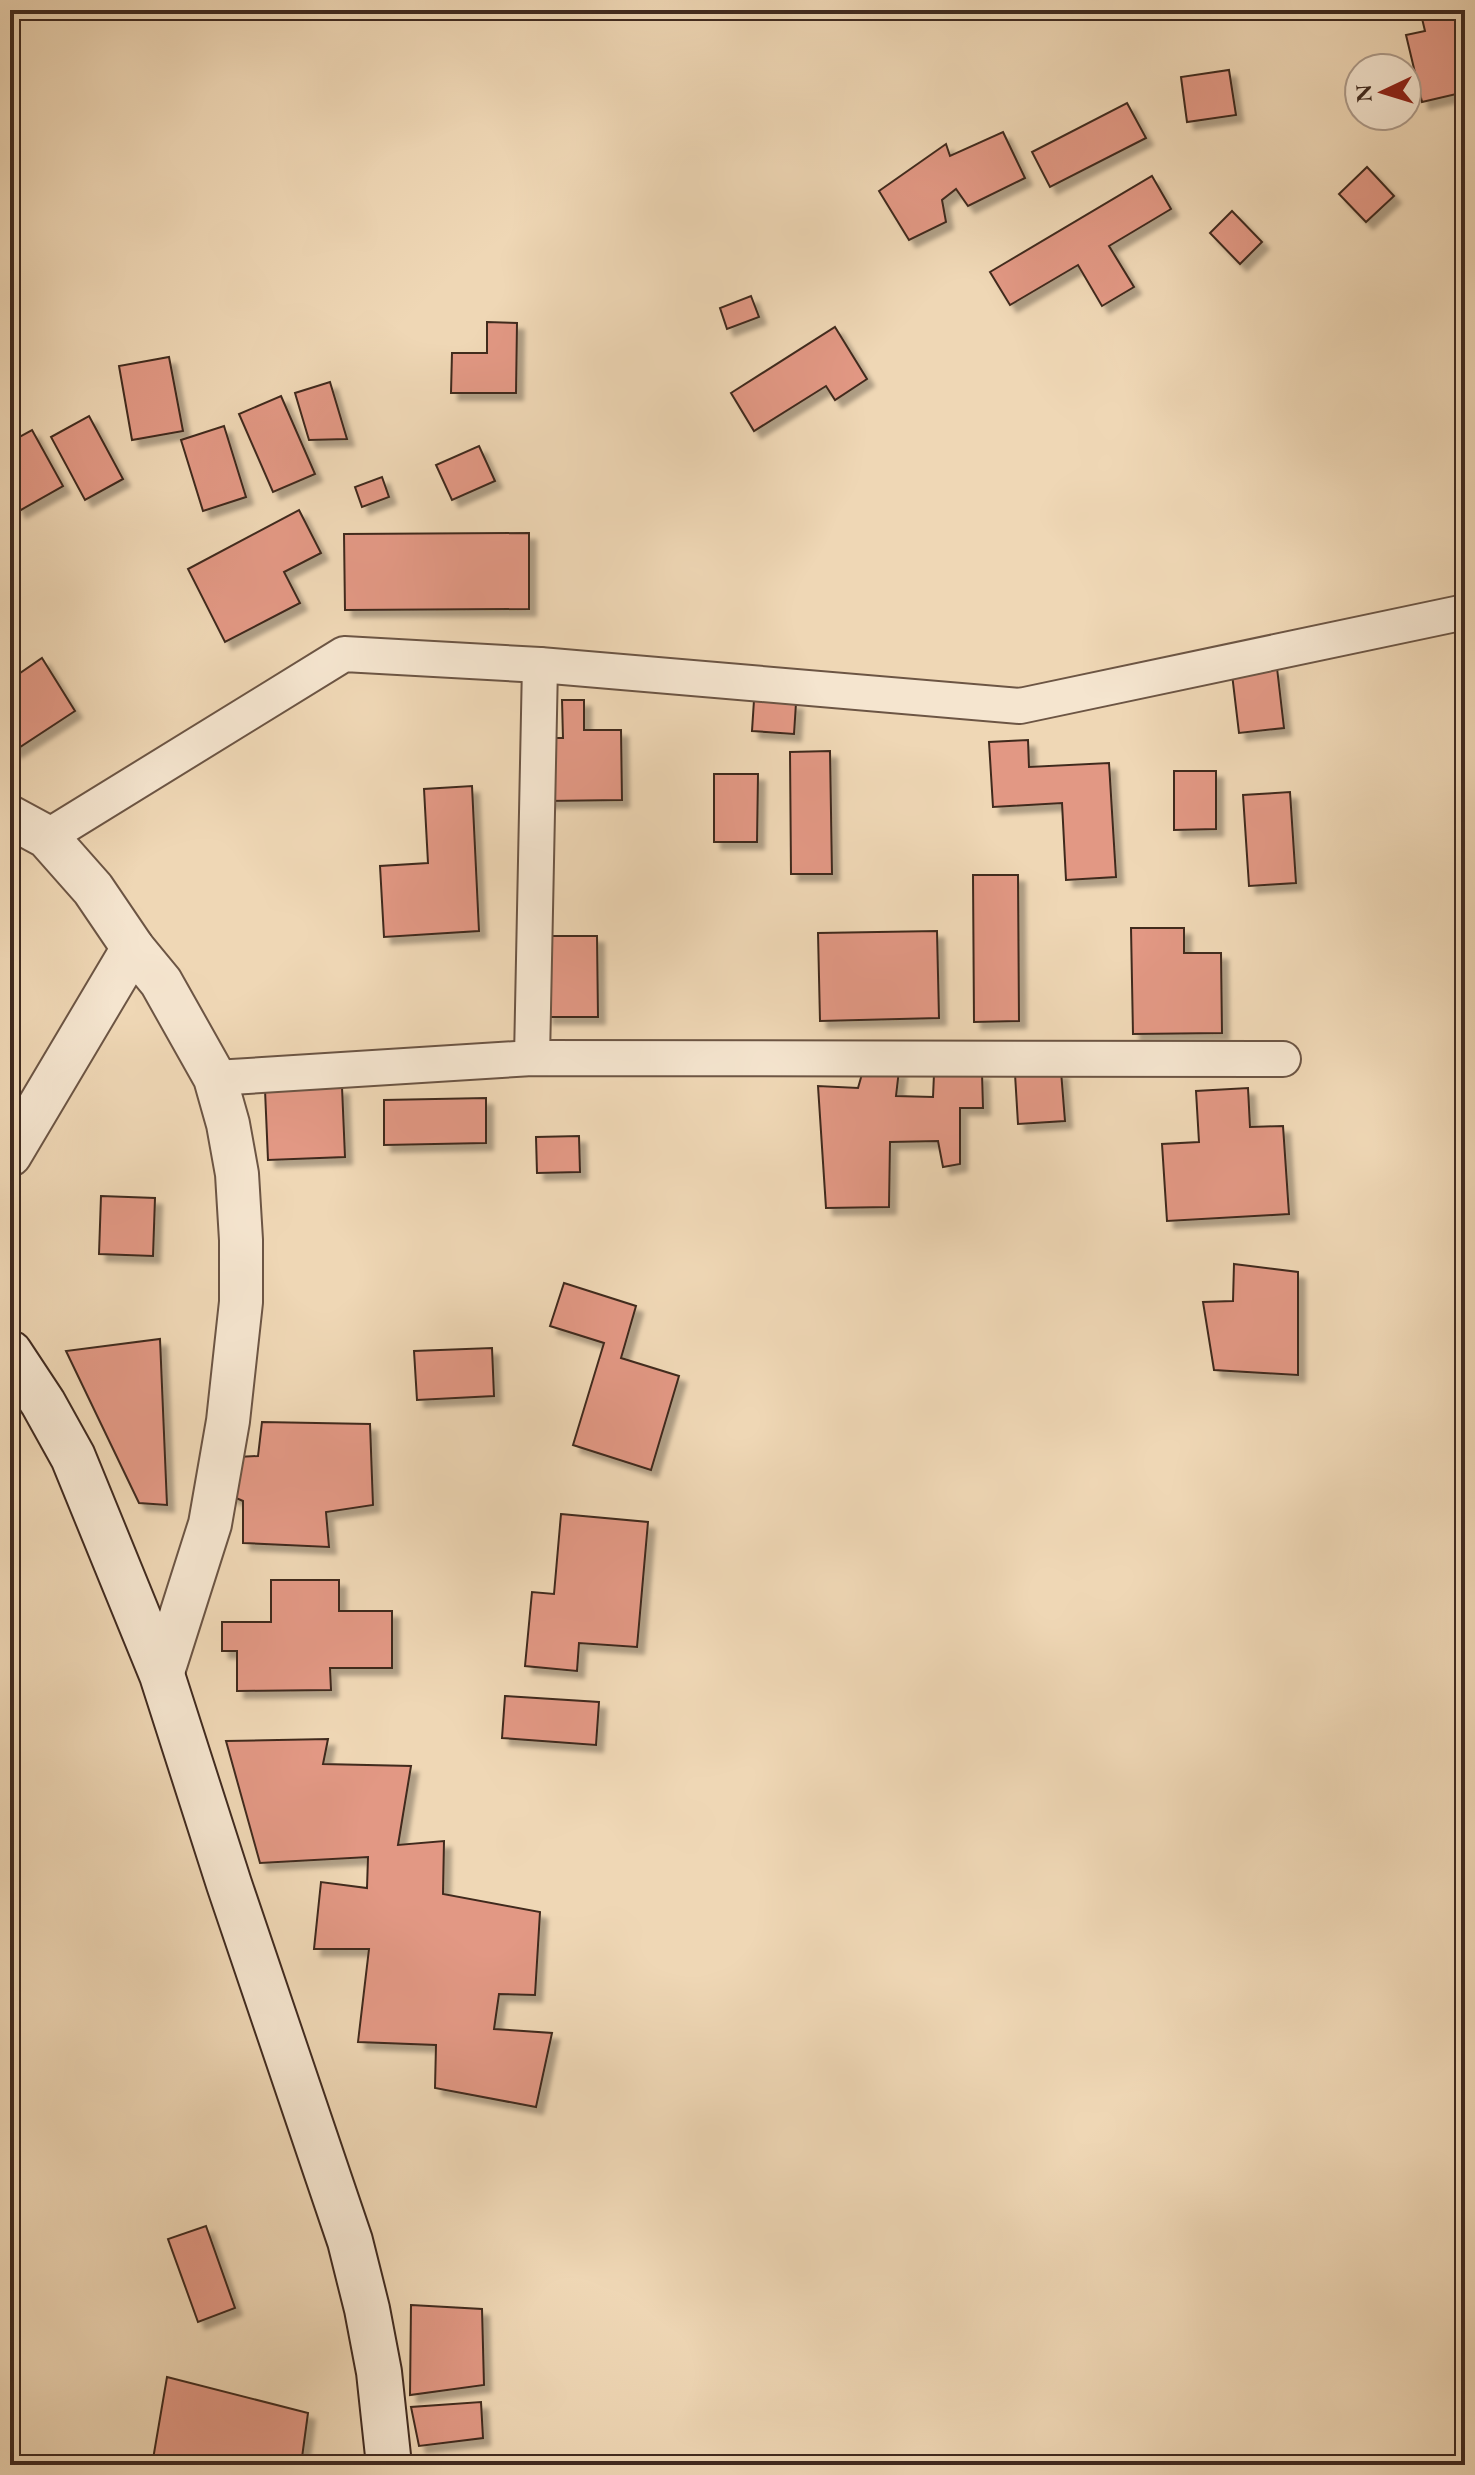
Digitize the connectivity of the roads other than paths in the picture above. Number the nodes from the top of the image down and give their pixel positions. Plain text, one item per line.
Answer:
1 (1465, 612) edge
2 (540, 665) junction
3 (10, 817) edge
4 (47, 837) junction
5 (133, 948) junction
6 (532, 1058) junction
7 (1283, 1059) dead end
8 (215, 1078) junction
9 (10, 1155) edge
10 (10, 1353) edge
11 (162, 1675) junction
12 (389, 2465) edge

1 - 2 street
2 - 4 street
2 - 6 street
3 - 4 street
4 - 5 street
5 - 8 street
5 - 9 street
6 - 7 street
6 - 8 street
8 - 11 street
10 - 11 main road
11 - 12 main road

